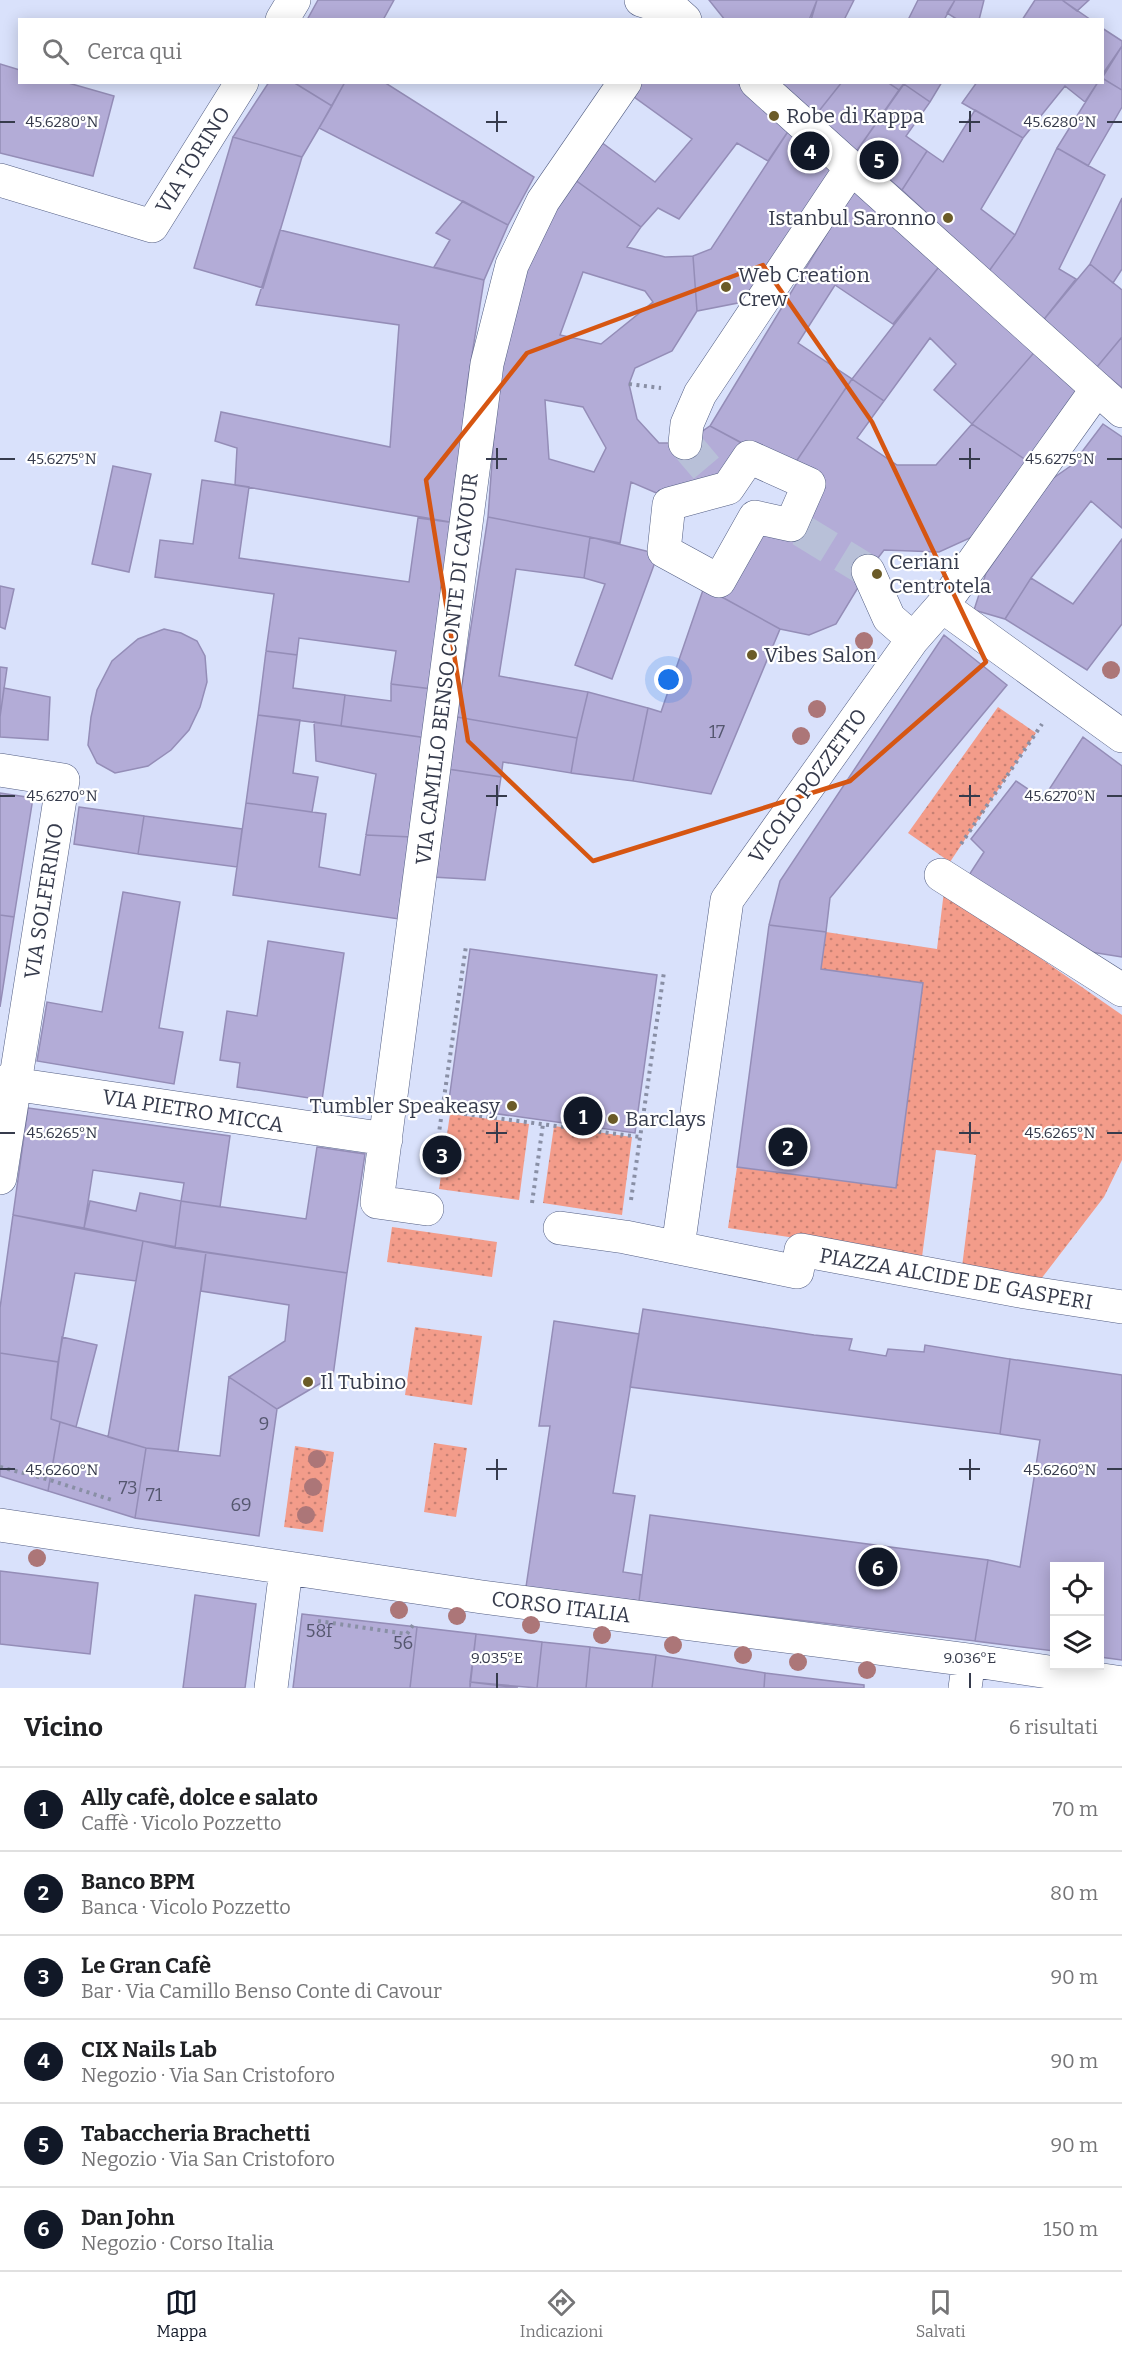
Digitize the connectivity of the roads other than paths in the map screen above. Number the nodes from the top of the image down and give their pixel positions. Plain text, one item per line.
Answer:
1 (294, 0) edge
2 (641, 0) edge
3 (676, 17) edge
4 (283, 18) edge
5 (241, 84) edge
6 (624, 84) edge
7 (758, 84) edge
8 (851, 168) junction
9 (0, 180) edge
10 (1097, 389) junction
11 (1122, 411) edge
12 (686, 442) dead end
13 (723, 485) junction
14 (796, 527) junction
15 (868, 571) tunnel mouth
16 (942, 606) junction
17 (913, 639) junction
18 (1122, 736) edge
19 (0, 770) edge
20 (941, 875) road end
21 (1122, 990) edge
22 (8, 1084) edge
23 (386, 1139) junction
24 (0, 1178) edge
25 (427, 1209) road end
26 (560, 1228) dead end
27 (678, 1247) junction
28 (1122, 1307) edge
29 (0, 1525) edge
30 (286, 1569) junction
31 (967, 1674) edge
32 (1122, 1683) edge
33 (271, 1688) edge

1 - 4 street
2 - 3 street
5 - 9 street, VIA TORINO
6 - 23 street, VIA CAMILLO BENSO CONTE DI CAVOUR
7 - 8 street
8 - 10 street
8 - 12 street
10 - 11 street
10 - 16 street, VICOLO POZZETTO
13 - 14 street
13 - 14 street
13 - 14 street
15 - 17 street
16 - 17 street, VICOLO POZZETTO
16 - 18 street
17 - 27 street, VICOLO POZZETTO
19 - 22 street, VIA SOLFERINO
20 - 21 street
22 - 23 street, VIA PIETRO MICCA
22 - 24 street
23 - 25 street, VIA CAMILLO BENSO CONTE DI CAVOUR
26 - 27 street, PIAZZA ALCIDE DE GASPERI
27 - 28 street, PIAZZA ALCIDE DE GASPERI
29 - 30 street, CORSO ITALIA
30 - 31 street, CORSO ITALIA
30 - 33 street
31 - 32 street, CORSO ITALIA

